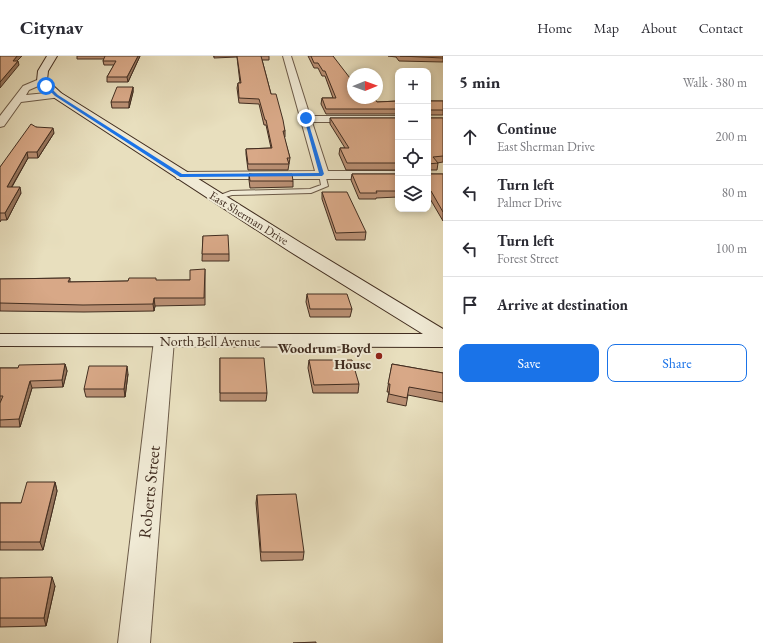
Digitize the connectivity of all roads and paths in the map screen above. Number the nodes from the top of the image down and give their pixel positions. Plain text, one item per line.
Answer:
1 (287, 56) edge
2 (50, 57) edge
3 (42, 81) junction
4 (57, 95) junction
5 (19, 99) junction
6 (2, 118) edge
7 (306, 118) junction
8 (395, 119) edge
9 (322, 174) junction
10 (395, 175) edge
11 (182, 176) junction
12 (216, 198) junction
13 (443, 338) edge
14 (0, 340) edge
15 (164, 340) junction
16 (443, 341) edge
17 (134, 643) edge

1 - 7 street
2 - 3 main road
3 - 4 main road, East Sherman Drive
3 - 5 street
4 - 5 street
4 - 11 main road, East Sherman Drive
5 - 6 street
7 - 8 street
7 - 9 street
9 - 10 street
9 - 11 street
9 - 12 lane
11 - 12 main road, East Sherman Drive
12 - 13 main road, East Sherman Drive
14 - 15 main road, North Bell Avenue
15 - 16 main road, North Bell Avenue
15 - 17 street, Roberts Street

